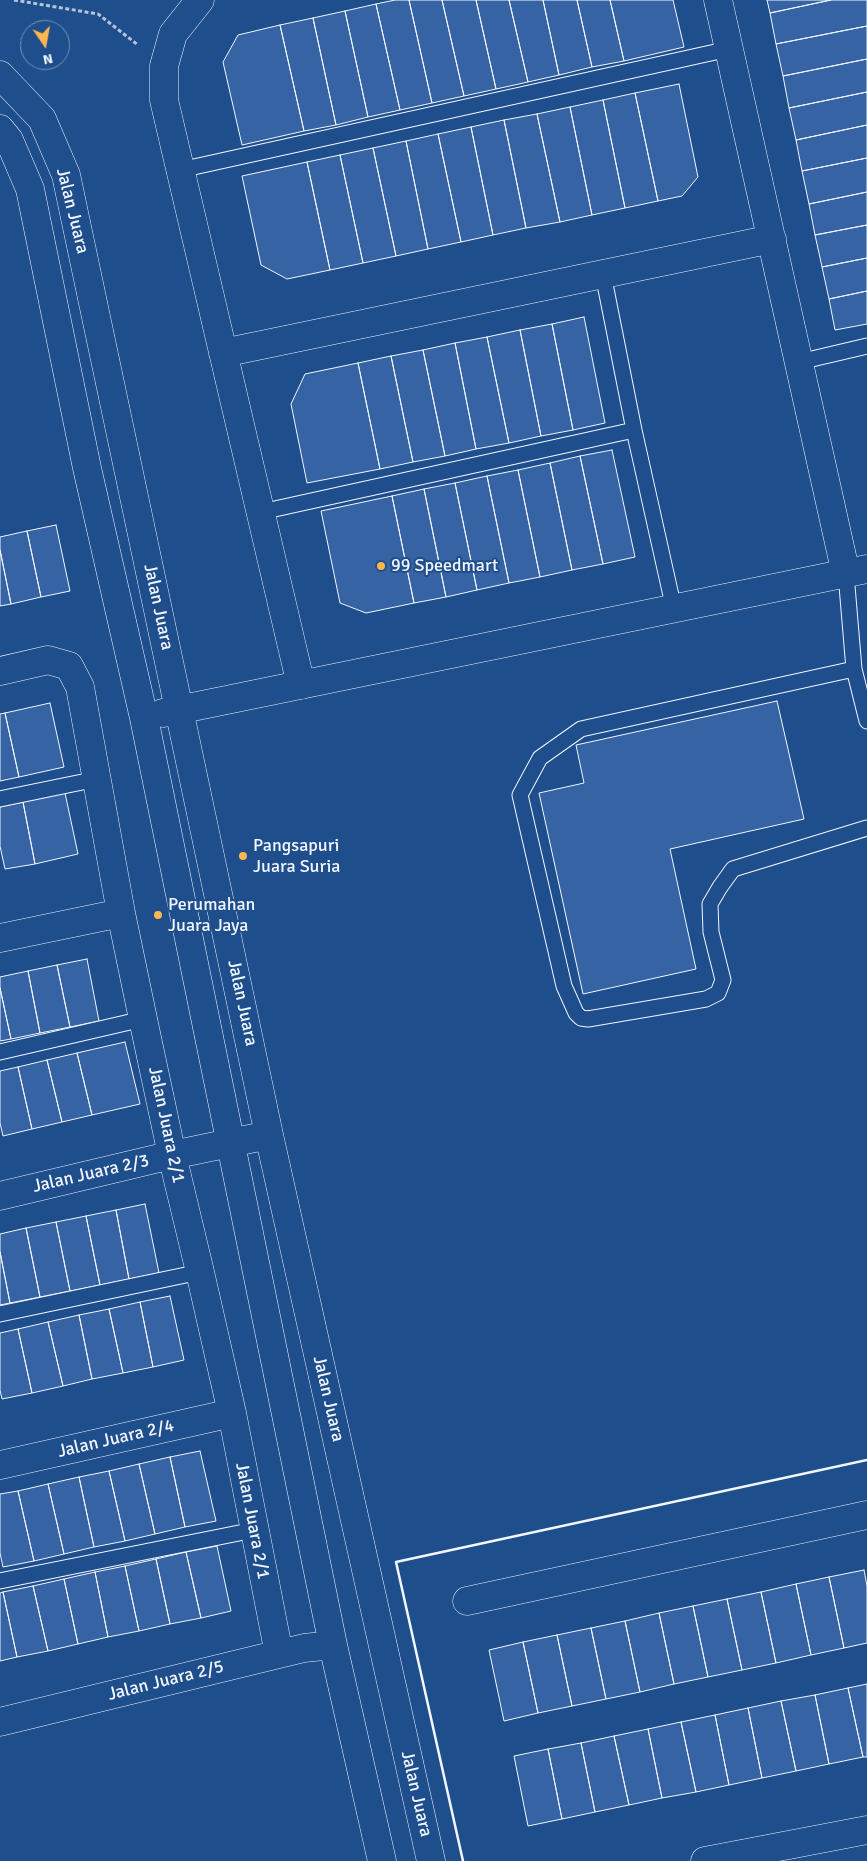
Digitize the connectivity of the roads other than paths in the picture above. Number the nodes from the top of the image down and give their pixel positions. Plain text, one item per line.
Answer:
1 (200, 0) edge
2 (718, 0) edge
3 (729, 49) junction
4 (0, 75) edge
5 (0, 129) edge
6 (180, 170) junction
7 (772, 239) junction
8 (603, 274) junction
9 (867, 346) edge
10 (223, 353) junction
11 (799, 362) junction
12 (634, 430) junction
13 (261, 512) junction
14 (857, 571) edge
15 (674, 609) junction
16 (854, 669) junction
17 (0, 671) edge
18 (301, 685) junction
19 (180, 708) junction
20 (144, 718) junction
21 (867, 721) edge
22 (97, 779) junction
23 (0, 798) edge
24 (867, 828) edge
25 (121, 913) junction
26 (0, 938) edge
27 (143, 1019) junction
28 (0, 1052) edge
29 (269, 1135) junction
30 (230, 1143) junction
31 (172, 1155) junction
32 (0, 1196) edge
33 (200, 1272) junction
34 (0, 1314) edge
35 (232, 1413) junction
36 (0, 1465) edge
37 (867, 1516) edge
38 (254, 1530) junction
39 (0, 1581) edge
40 (468, 1601) dead end
41 (333, 1645) junction
42 (279, 1654) junction
43 (0, 1722) edge
44 (867, 1830) edge
45 (382, 1861) edge
46 (431, 1861) edge
47 (705, 1861) edge

1 - 6 street
2 - 3 street
3 - 6 lane
3 - 7 street
4 - 19 street, Jalan Juara
5 - 20 street, Jalan Juara
6 - 10 street
7 - 8 street
7 - 11 street
8 - 10 street
8 - 12 lane
9 - 11 lane
10 - 13 street
11 - 14 street
12 - 13 lane
12 - 15 lane
13 - 18 street
14 - 15 street
14 - 16 lane
15 - 18 street
16 - 21 lane
16 - 24 lane
17 - 22 street, Jalan Juara 2/1
18 - 19 street
19 - 20 street
19 - 29 street, Jalan Juara
20 - 30 street, Jalan Juara
22 - 23 lane
22 - 25 street, Jalan Juara 2/1
25 - 26 street
25 - 27 street, Jalan Juara 2/1
27 - 28 lane
27 - 31 street, Jalan Juara 2/1
29 - 30 street, Jalan Juara 2/3
29 - 46 street, Jalan Juara
30 - 31 street, Jalan Juara 2/3
30 - 41 street, Jalan Juara
31 - 32 street, Jalan Juara 2/3
31 - 33 street, Jalan Juara 2/1
33 - 34 lane
33 - 35 street, Jalan Juara 2/1
35 - 36 street, Jalan Juara 2/4
35 - 38 street, Jalan Juara 2/1
37 - 40 street
38 - 39 lane
38 - 42 street, Jalan Juara 2/1
41 - 42 street, Jalan Juara 2/5
41 - 45 street, Jalan Juara
42 - 43 street, Jalan Juara 2/5
44 - 47 street

